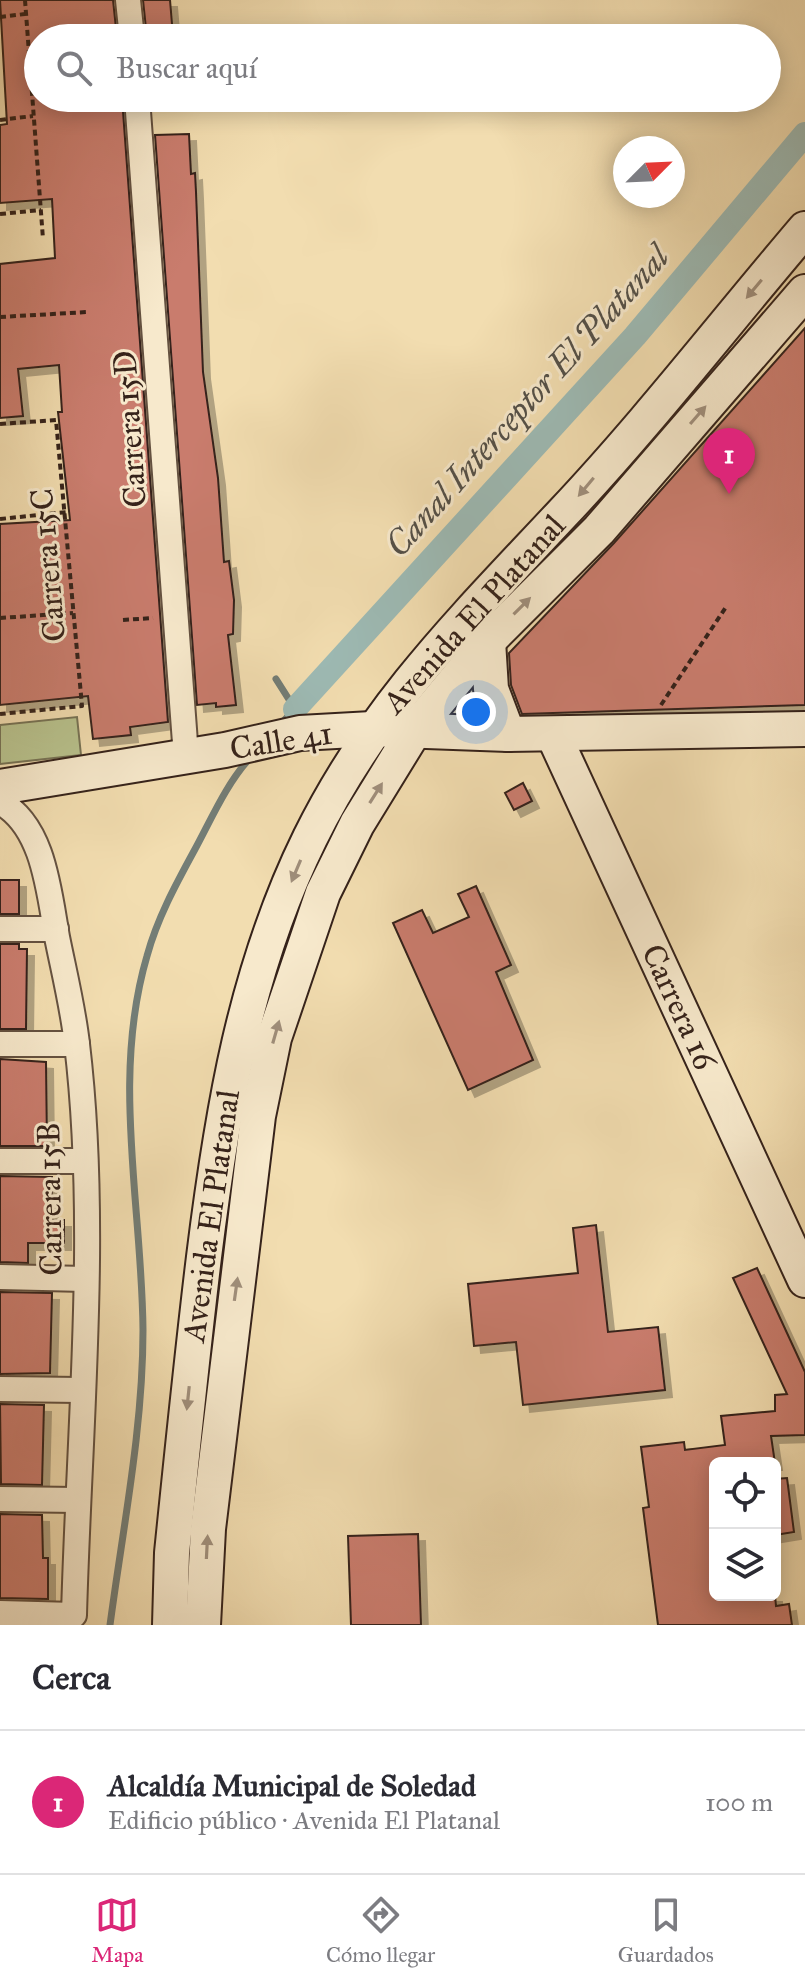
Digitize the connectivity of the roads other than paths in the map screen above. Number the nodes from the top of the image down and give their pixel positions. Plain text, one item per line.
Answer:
1 (128, 0) edge
2 (131, 24) edge
3 (138, 112) edge
4 (805, 229) edge
5 (805, 292) edge
6 (488, 641) junction
7 (416, 728) junction
8 (372, 729) junction
9 (805, 729) edge
10 (508, 734) junction
11 (553, 734) junction
12 (186, 756) junction
13 (0, 787) edge
14 (0, 802) edge
15 (0, 929) edge
16 (56, 929) junction
17 (0, 1044) edge
18 (77, 1044) junction
19 (0, 1161) edge
20 (84, 1161) junction
21 (0, 1277) edge
22 (85, 1279) junction
23 (805, 1280) edge
24 (0, 1389) edge
25 (80, 1390) junction
26 (0, 1499) edge
27 (77, 1500) junction
28 (0, 1613) edge
29 (170, 1625) edge
30 (203, 1625) edge

1 - 2 street
3 - 12 street, Carrera 15D
4 -> 8 main road, Avenida El Platanal
6 -> 5 main road, Avenida El Platanal
6 - 7 main road, Avenida El Platanal
6 - 10 main road
7 - 8 main road, Calle 41
7 - 10 main road, Calle 41
30 -> 7 main road, Avenida El Platanal
8 - 12 main road, Calle 41
8 -> 29 main road, Avenida El Platanal
9 - 11 main road, Calle 41
10 - 11 main road, Calle 41
11 - 23 main road, Carrera 16
12 - 13 main road, Calle 41
14 - 16 street, Carrera 15B
15 - 16 street
16 - 18 street, Carrera 15B
17 - 18 street
18 - 20 street, Carrera 15B
19 - 20 street
20 - 22 street, Carrera 15B
21 - 22 street
22 - 25 street, Carrera 15B
24 - 25 street
25 - 27 street, Carrera 15B
26 - 27 street
27 - 28 street, Carrera 15B

